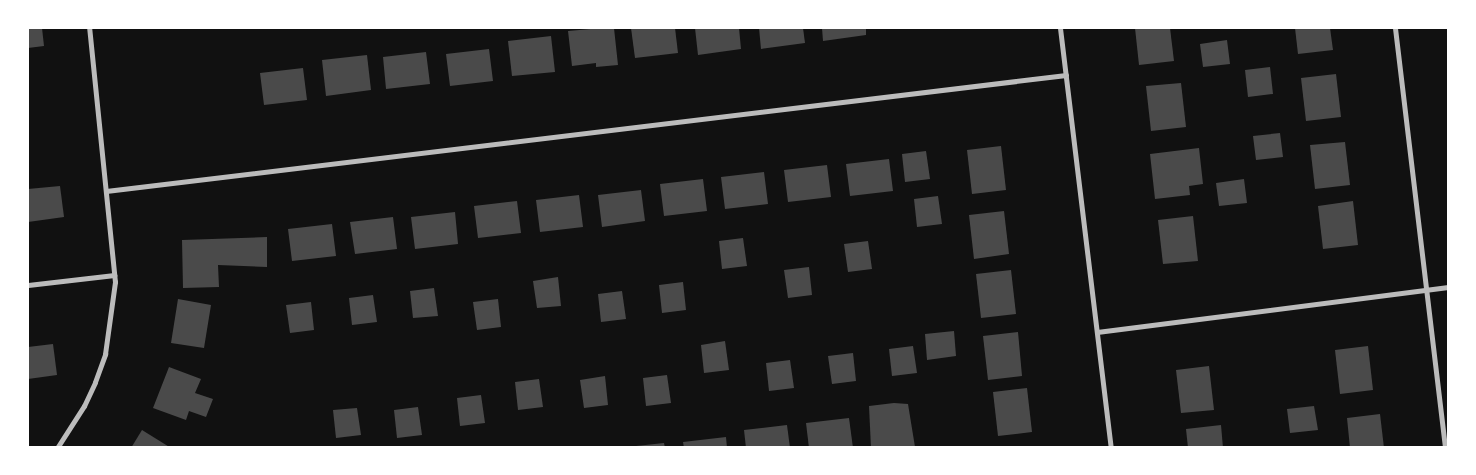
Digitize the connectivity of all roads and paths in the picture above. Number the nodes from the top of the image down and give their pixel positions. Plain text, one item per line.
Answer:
1 (89, 28) edge
2 (1060, 28) edge
3 (1395, 28) edge
4 (1066, 75) junction
5 (106, 191) junction
6 (114, 275) junction
7 (28, 285) edge
8 (1448, 287) edge
9 (1426, 290) junction
10 (1098, 332) junction
11 (57, 448) edge
12 (1111, 448) edge
13 (1445, 448) edge

1 - 5 street
2 - 4 street
3 - 9 street
4 - 5 street
4 - 10 street
5 - 6 street
6 - 7 street
6 - 11 street
8 - 9 street
9 - 10 street
9 - 13 street
10 - 12 street

